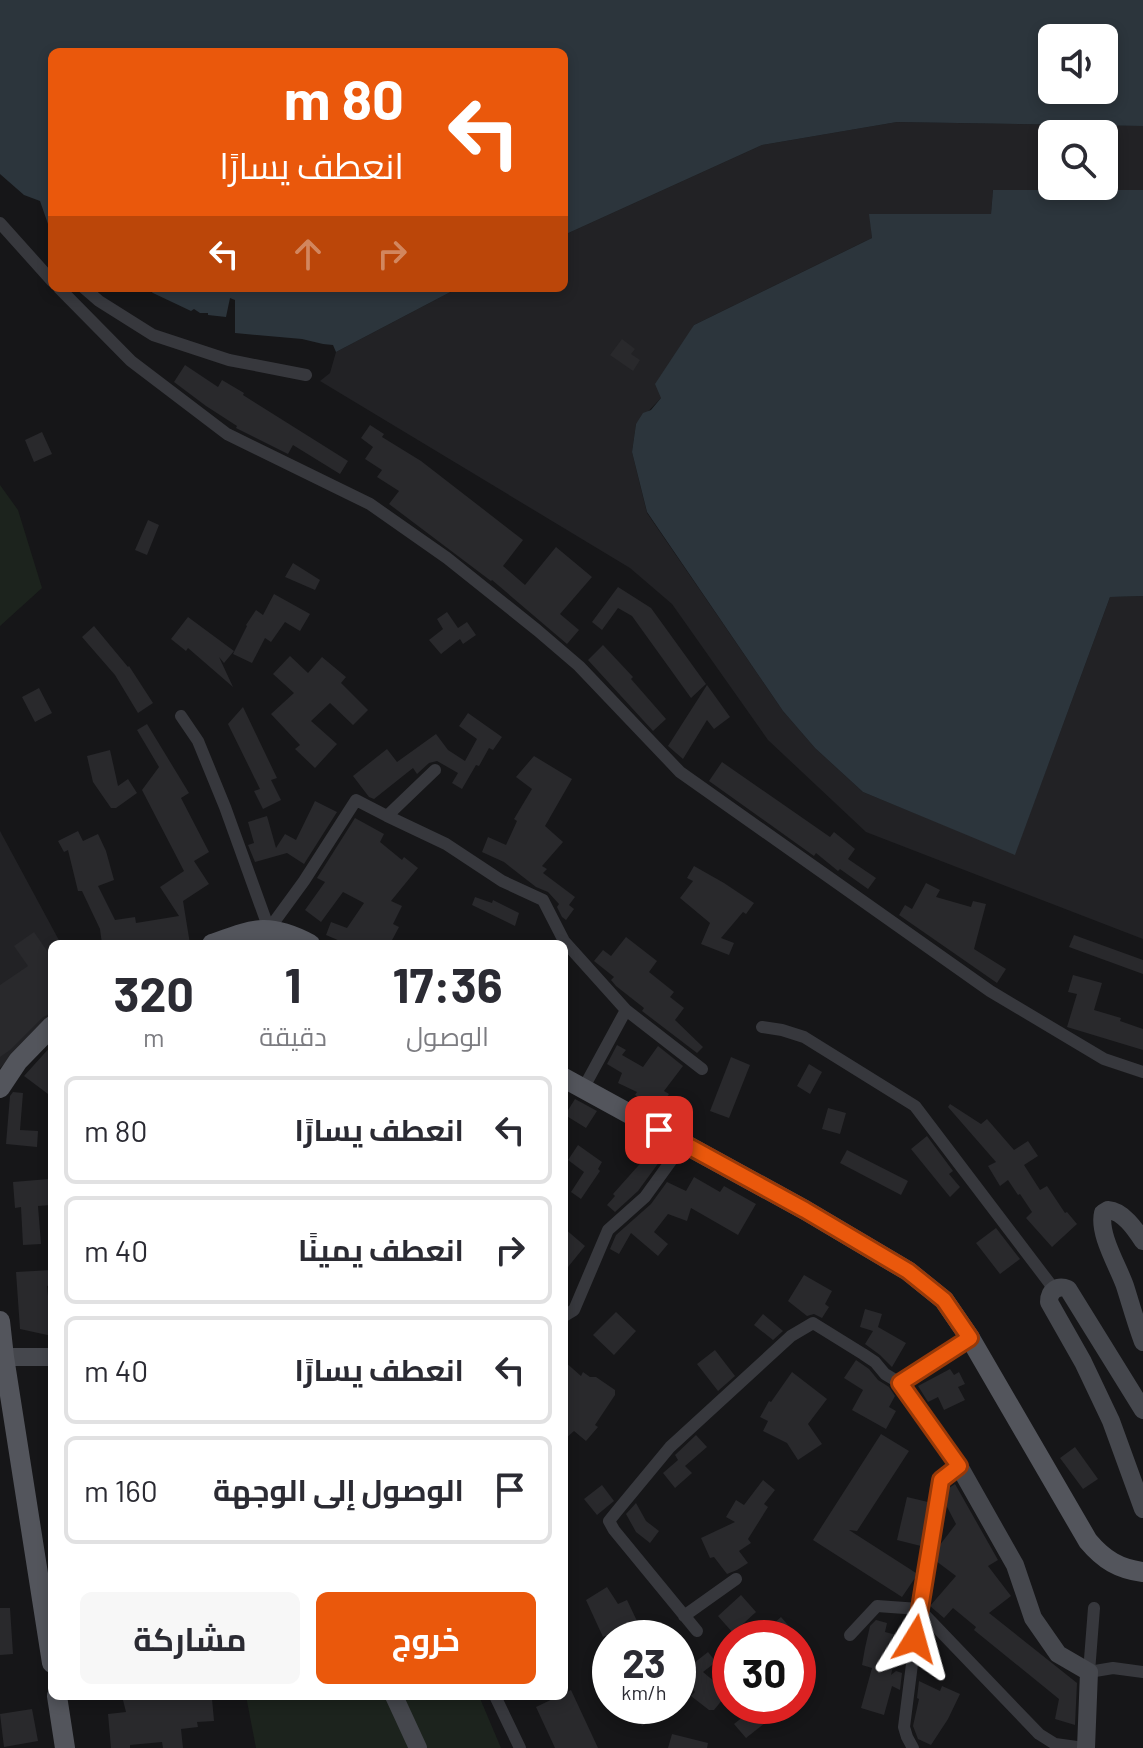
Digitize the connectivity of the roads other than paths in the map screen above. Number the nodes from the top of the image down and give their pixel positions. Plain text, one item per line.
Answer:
1 (0, 223) edge
2 (48, 277) edge
3 (65, 292) edge
4 (89, 292) edge
5 (306, 375) dead end
6 (181, 716) dead end
7 (435, 770) dead end
8 (387, 816) junction
9 (269, 929) junction
10 (239, 939) edge
11 (301, 940) edge
12 (563, 940) edge
13 (568, 945) edge
14 (626, 1010) junction
15 (762, 1027) dead end
16 (48, 1030) edge
17 (702, 1069) dead end
18 (1143, 1072) edge
19 (568, 1080) edge
20 (0, 1088) edge
21 (583, 1089) junction
22 (684, 1143) junction
23 (1143, 1241) edge
24 (1054, 1289) junction
25 (568, 1314) edge
26 (0, 1321) edge
27 (970, 1338) junction
28 (1143, 1342) edge
29 (4, 1357) junction
30 (48, 1357) edge
31 (900, 1383) junction
32 (1143, 1410) edge
33 (959, 1466) junction
34 (1143, 1509) edge
35 (1143, 1572) edge
36 (736, 1579) dead end
37 (1094, 1608) dead end
38 (919, 1609) junction
39 (684, 1616) junction
40 (697, 1631) dead end
41 (850, 1635) dead end
42 (48, 1638) edge
43 (1089, 1672) junction
44 (1143, 1672) edge
45 (58, 1700) edge
46 (396, 1700) edge
47 (497, 1700) edge
48 (65, 1748) edge
49 (418, 1748) edge
50 (520, 1748) edge
51 (913, 1748) edge
52 (1085, 1748) edge

1 - 2 street
3 - 18 street
4 - 5 street
6 - 9 street
7 - 8 street
8 - 9 street
8 - 12 street
9 - 10 main road
9 - 11 main road
13 - 14 street
14 - 17 street
14 - 21 street
15 - 24 street
16 - 20 main road
19 - 21 main road
21 - 22 main road
22 - 25 street
22 - 27 main road
23 - 28 street
24 - 32 street
24 - 34 street
26 - 29 main road
27 - 31 street
27 - 35 main road
29 - 30 street
29 - 42 main road
31 - 33 street
31 - 39 street
33 - 38 street
33 - 43 street
36 - 39 street
37 - 43 street
38 - 41 street
38 - 51 street
38 - 52 street
39 - 40 street
43 - 44 street
43 - 52 street
45 - 48 main road
46 - 49 street
47 - 50 street

